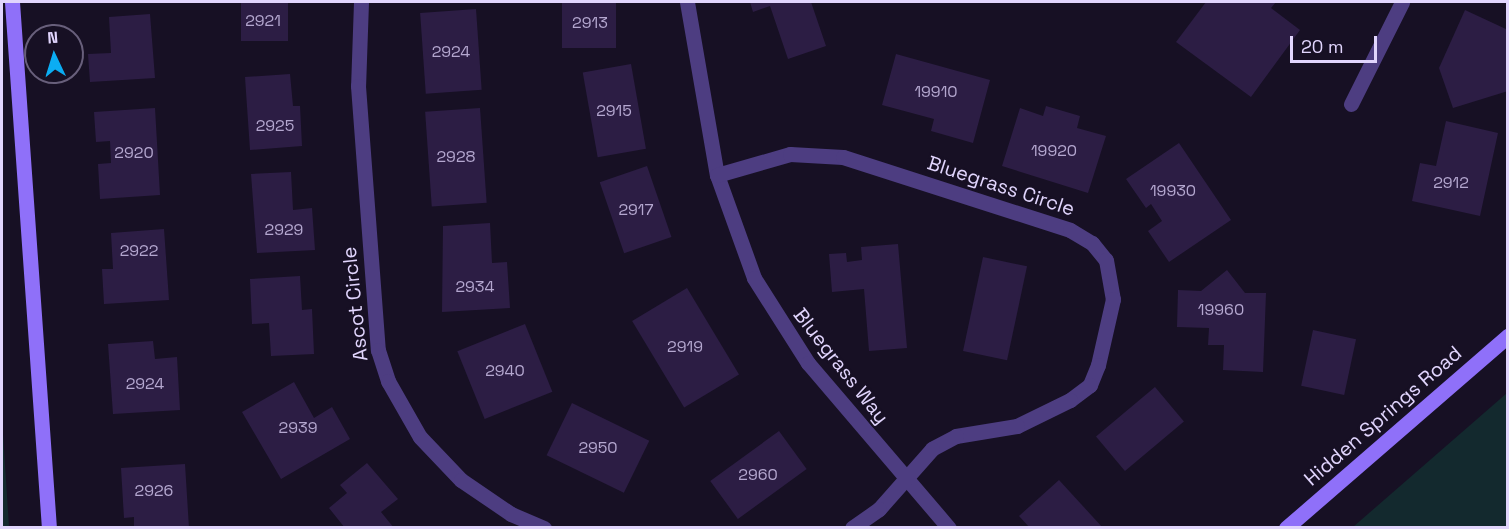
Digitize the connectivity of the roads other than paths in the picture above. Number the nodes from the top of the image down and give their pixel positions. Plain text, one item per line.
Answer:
1 (12, 2) edge
2 (361, 2) edge
3 (687, 2) edge
4 (1402, 2) edge
5 (1351, 104) dead end
6 (717, 175) junction
7 (1508, 336) edge
8 (906, 478) junction
9 (49, 528) edge
10 (544, 528) edge
11 (852, 528) edge
12 (949, 528) edge
13 (1286, 528) edge

1 - 9 street
2 - 10 street, Ascot Circle
3 - 6 street, Bluegrass Way
4 - 5 street
6 - 8 street, Bluegrass Way
6 - 8 street, Bluegrass Circle
7 - 13 street, Hidden Springs Road
8 - 11 street
8 - 12 street, Bluegrass Way

